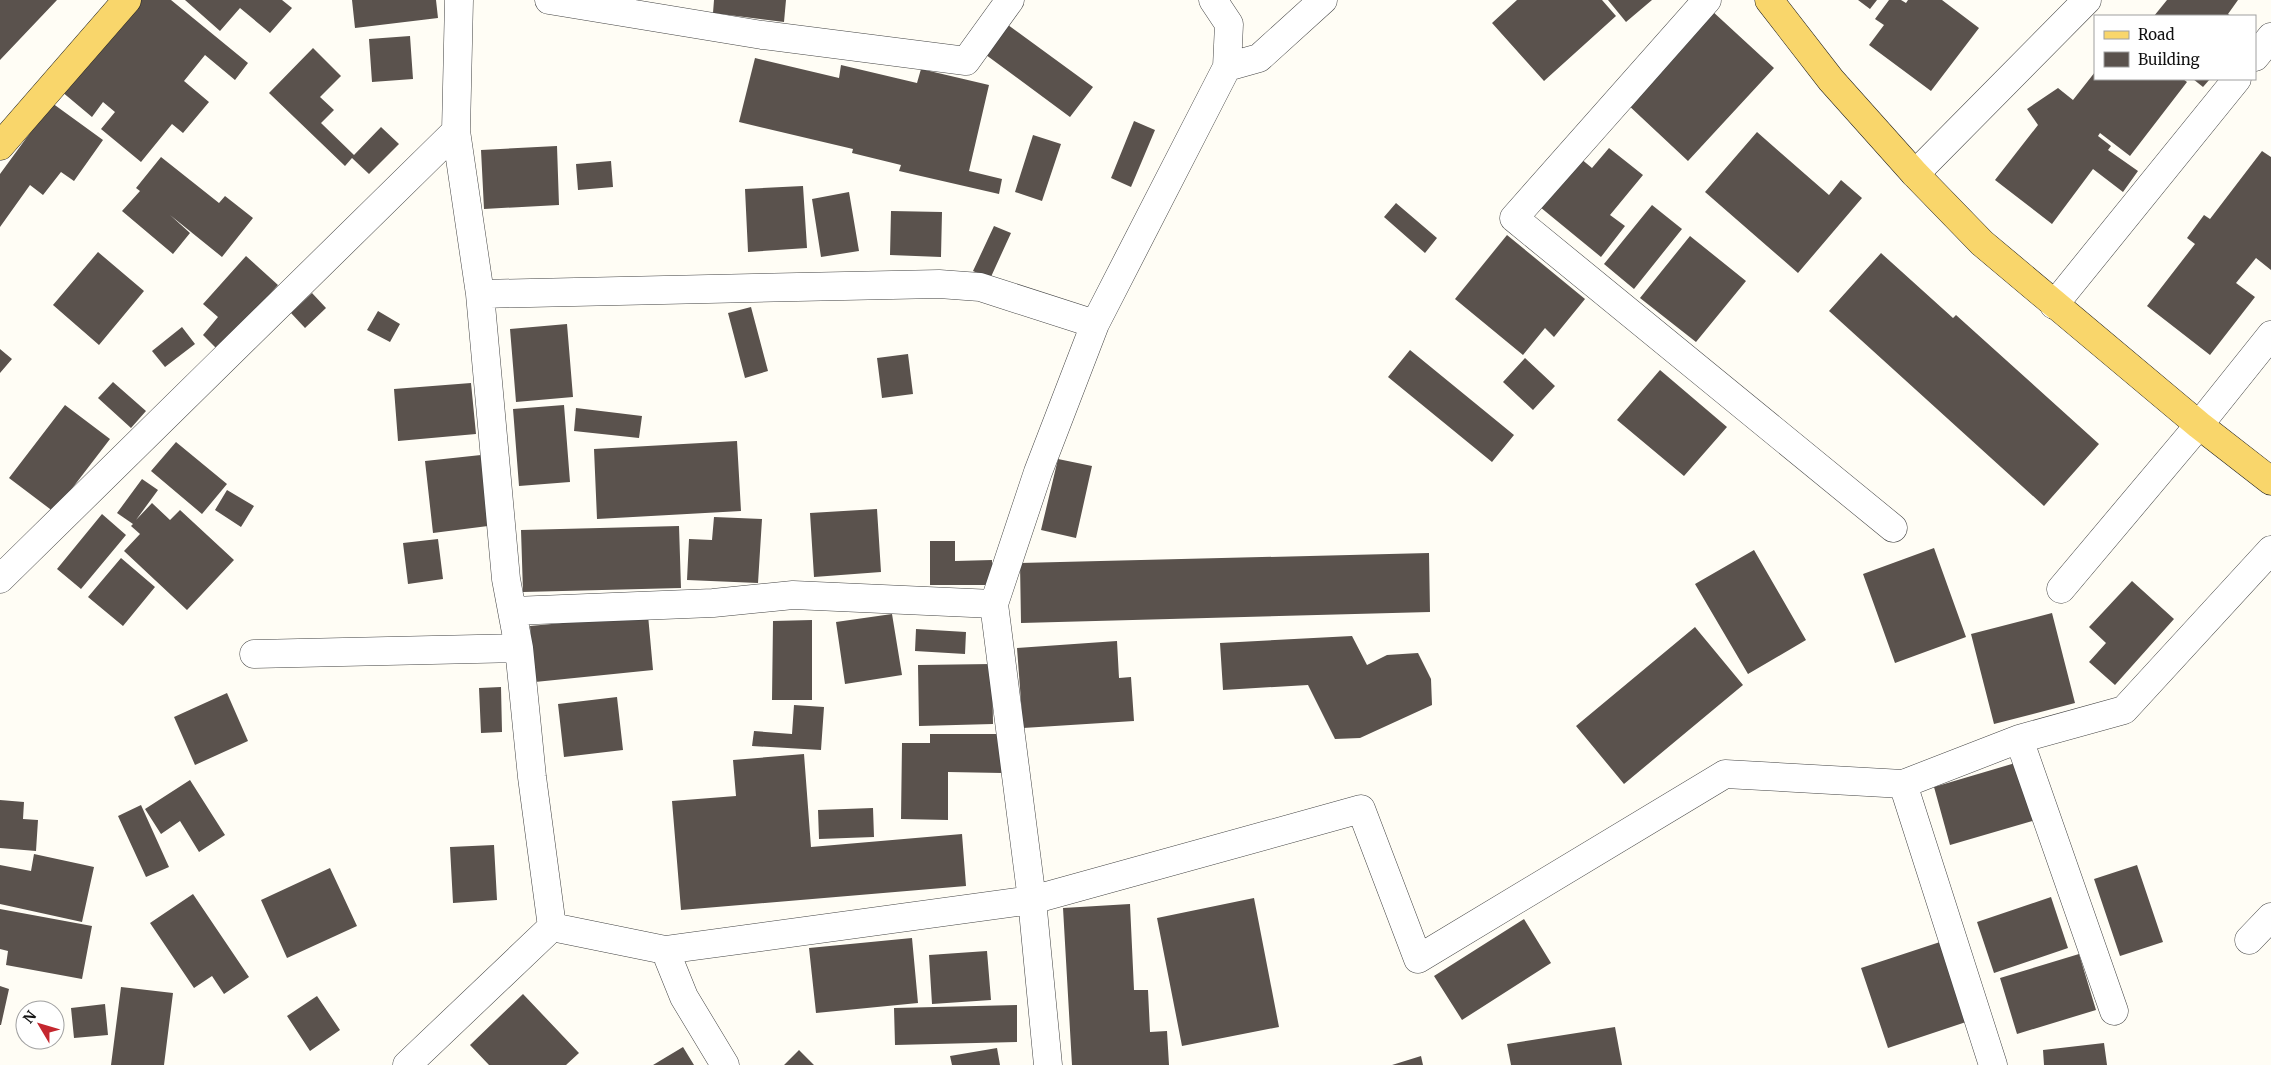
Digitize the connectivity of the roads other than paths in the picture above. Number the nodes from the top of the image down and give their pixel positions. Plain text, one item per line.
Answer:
1 (127, 0) edge
2 (459, 0) edge
3 (549, 0) edge
4 (1010, 0) edge
5 (1213, 0) edge
6 (1323, 0) edge
7 (1707, 0) edge
8 (1768, 0) edge
9 (2087, 0) edge
10 (2271, 37) edge
11 (2256, 56) edge
12 (1227, 67) junction
13 (2236, 80) edge
14 (456, 131) junction
15 (0, 146) edge
16 (1915, 174) junction
17 (480, 294) junction
18 (2054, 305) junction
19 (1095, 324) junction
20 (2271, 335) edge
21 (2199, 426) junction
22 (2271, 481) edge
23 (1893, 528) dead end
24 (2271, 550) edge
25 (0, 579) edge
26 (2061, 589) dead end
27 (994, 604) junction
28 (513, 611) junction
29 (519, 648) junction
30 (254, 654) dead end
31 (2019, 739) junction
32 (1903, 784) junction
33 (1032, 900) junction
34 (2271, 917) edge
35 (552, 926) junction
36 (2249, 940) dead end
37 (664, 950) junction
38 (2114, 1011) dead end
39 (407, 1065) edge
40 (725, 1065) edge
41 (1048, 1065) edge
42 (1992, 1065) edge

1 - 15 main road
2 - 14 street
3 - 4 street
5 - 12 street
6 - 12 street
7 - 23 street
8 - 16 main road
9 - 16 street
10 - 11 street
12 - 19 street
13 - 18 street
14 - 17 street
14 - 25 street
16 - 18 main road
17 - 19 street
17 - 28 street
18 - 21 main road
19 - 27 street
20 - 21 street
21 - 22 main road
21 - 26 street
24 - 31 street
27 - 28 street
27 - 33 street
28 - 29 street
29 - 30 street
29 - 35 street
31 - 32 street
31 - 38 street
32 - 33 street
32 - 42 street
33 - 37 street
33 - 41 street
34 - 36 street
35 - 37 street
35 - 39 street
37 - 40 street

